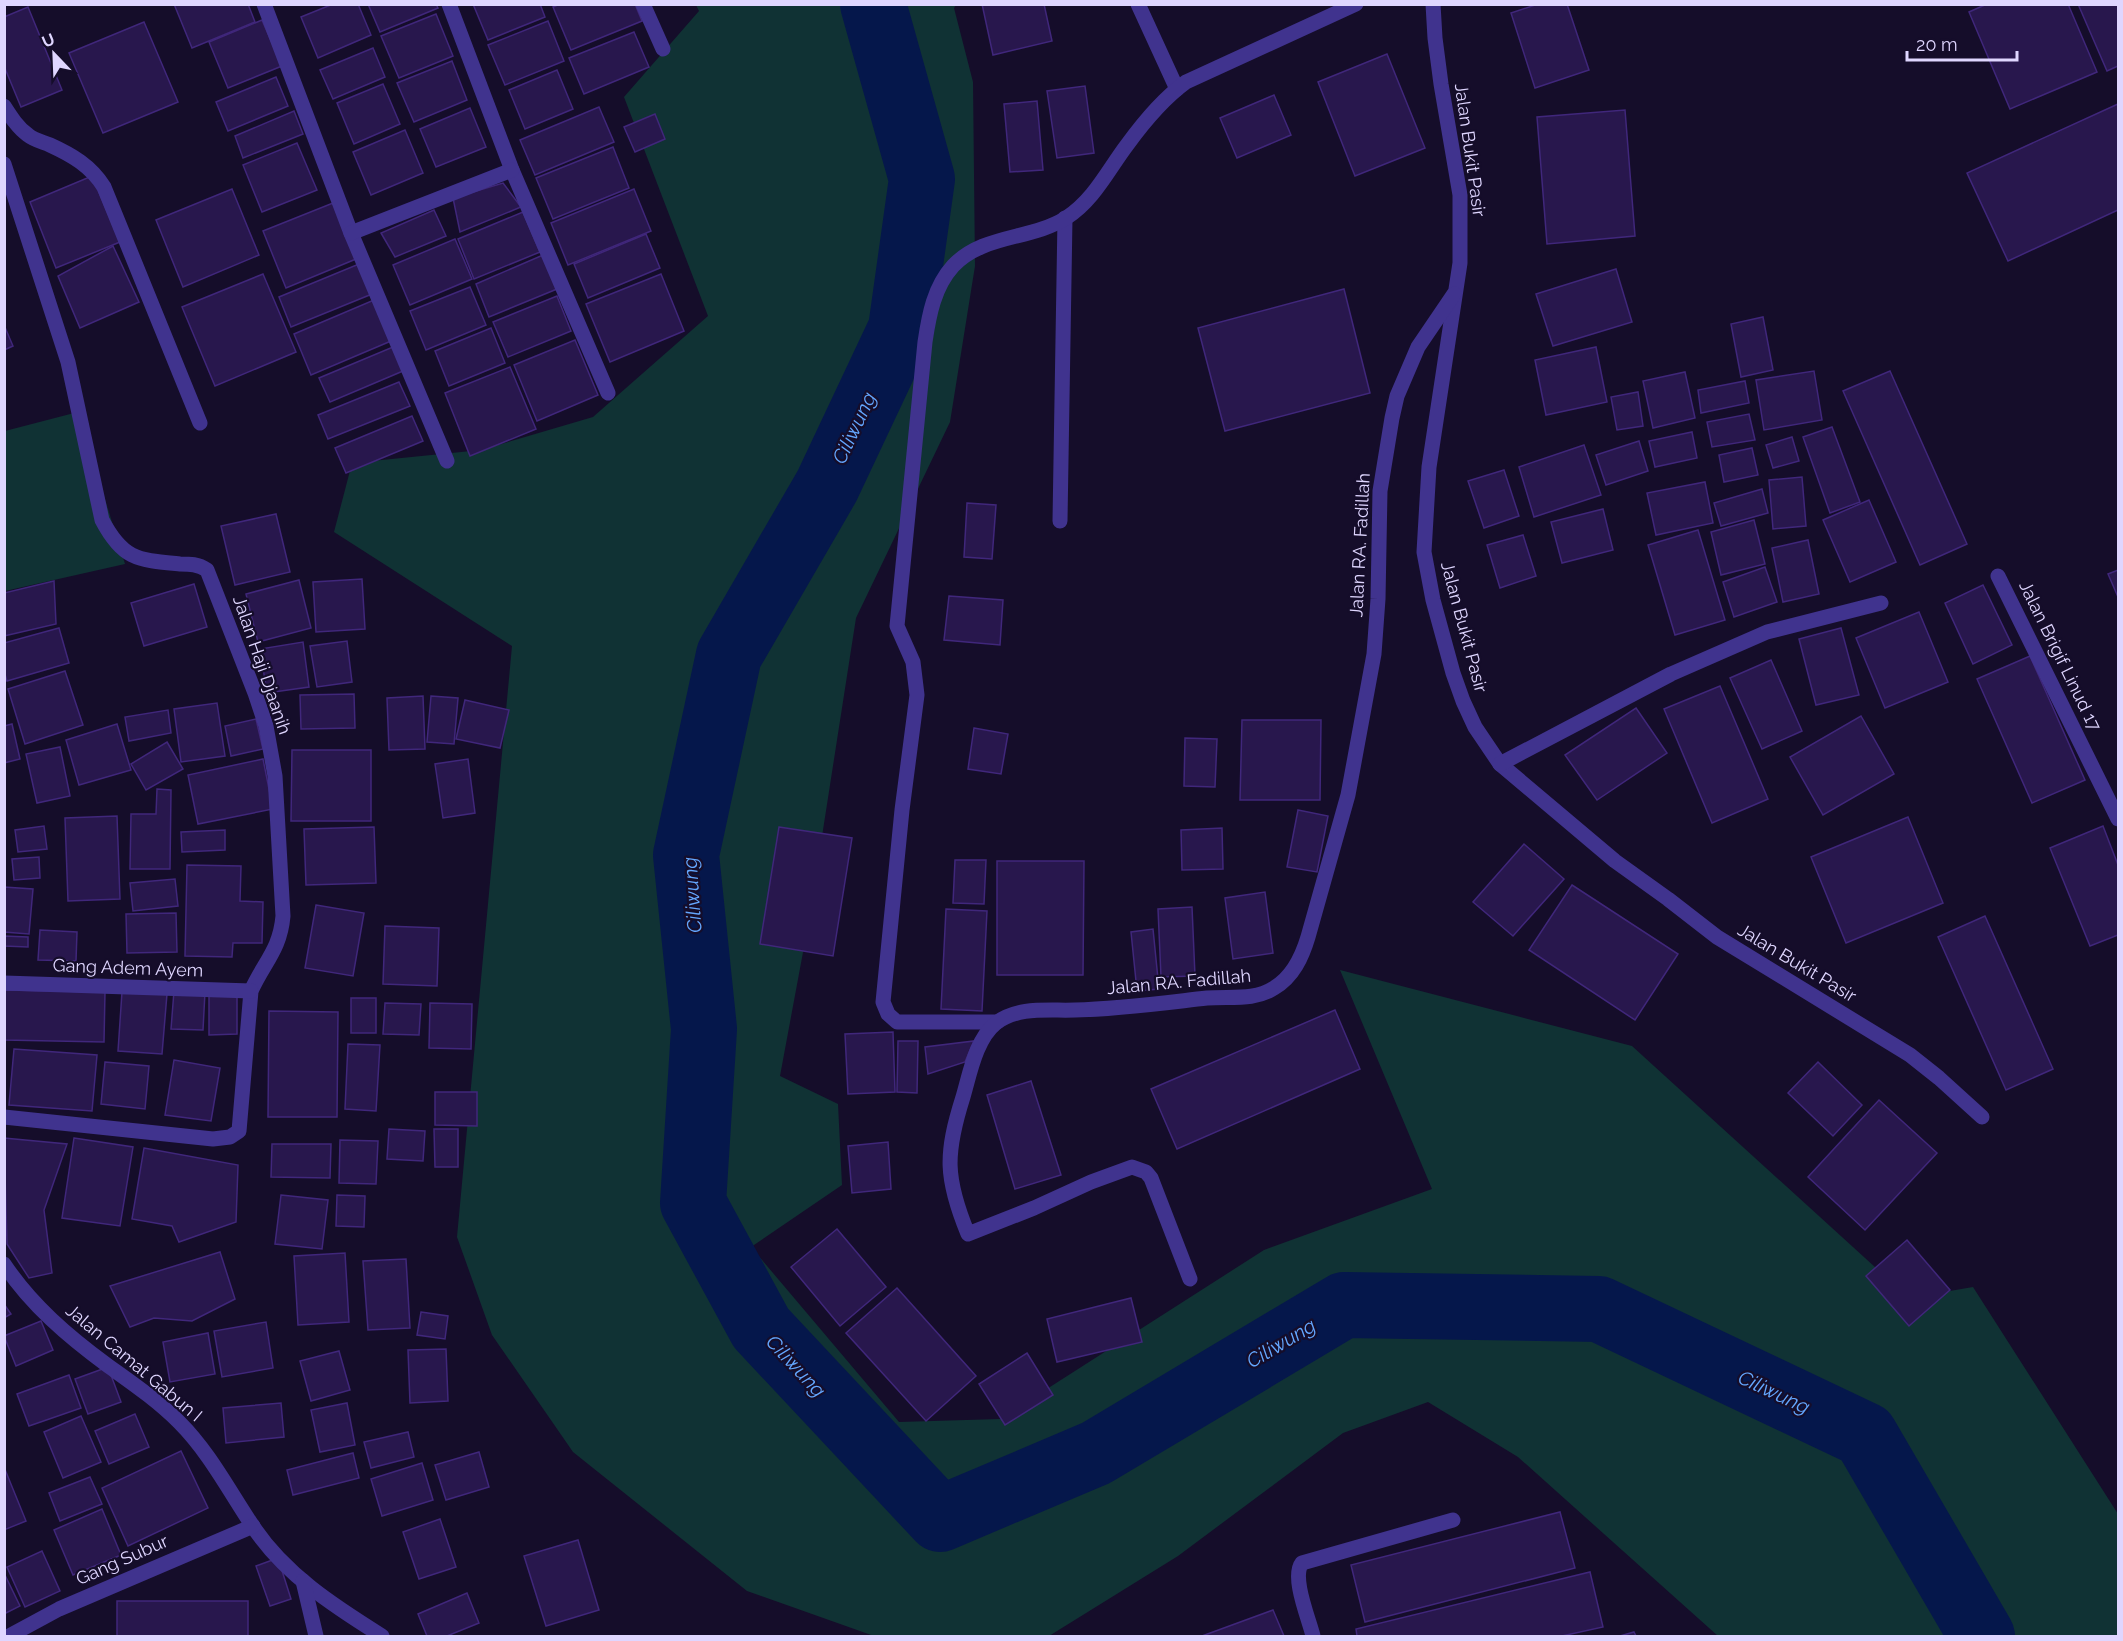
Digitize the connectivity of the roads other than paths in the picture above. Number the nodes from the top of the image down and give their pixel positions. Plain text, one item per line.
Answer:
1 (264, 4) edge
2 (449, 4) edge
3 (643, 4) edge
4 (1138, 4) edge
5 (1356, 4) edge
6 (1433, 4) edge
7 (663, 49) dead end
8 (1177, 89) junction
9 (4, 106) edge
10 (4, 164) edge
11 (512, 170) junction
12 (1065, 218) junction
13 (351, 233) junction
14 (1454, 294) junction
15 (608, 393) dead end
16 (200, 423) dead end
17 (447, 461) dead end
18 (1060, 521) dead end
19 (1998, 576) dead end
20 (1881, 603) dead end
21 (1500, 764) junction
22 (2118, 819) edge
23 (4, 983) edge
24 (251, 992) junction
25 (997, 1022) junction
26 (4, 1117) edge
27 (1982, 1117) dead end
28 (4, 1264) edge
29 (1190, 1279) dead end
30 (1453, 1520) dead end
31 (253, 1526) junction
32 (303, 1581) junction
33 (9, 1636) edge
34 (316, 1636) edge
35 (382, 1636) edge
36 (1314, 1636) edge

1 - 13 street
2 - 11 street
3 - 7 street
4 - 8 street
5 - 8 street
6 - 14 street, Jalan Bukit Pasir
8 - 12 street
9 - 16 street
10 - 24 street, Jalan Haji Djaanih
11 - 13 street
11 - 15 street
12 - 18 street
12 - 25 street
13 - 17 street
14 - 21 street, Jalan Bukit Pasir
14 - 25 street, Jalan RA. Fadillah
19 - 22 street, Jalan Brigif Linud 17
20 - 21 street
21 - 27 street, Jalan Bukit Pasir
23 - 24 street, Gang Adem Ayem
24 - 26 street, Jalan Haji Djaanih
25 - 29 street
28 - 31 street, Jalan Camat Gabun I
30 - 36 street
31 - 32 street, Jalan Camat Gabun I
31 - 33 street, Gang Subur
32 - 34 street
32 - 35 street, Jalan Camat Gabun I

